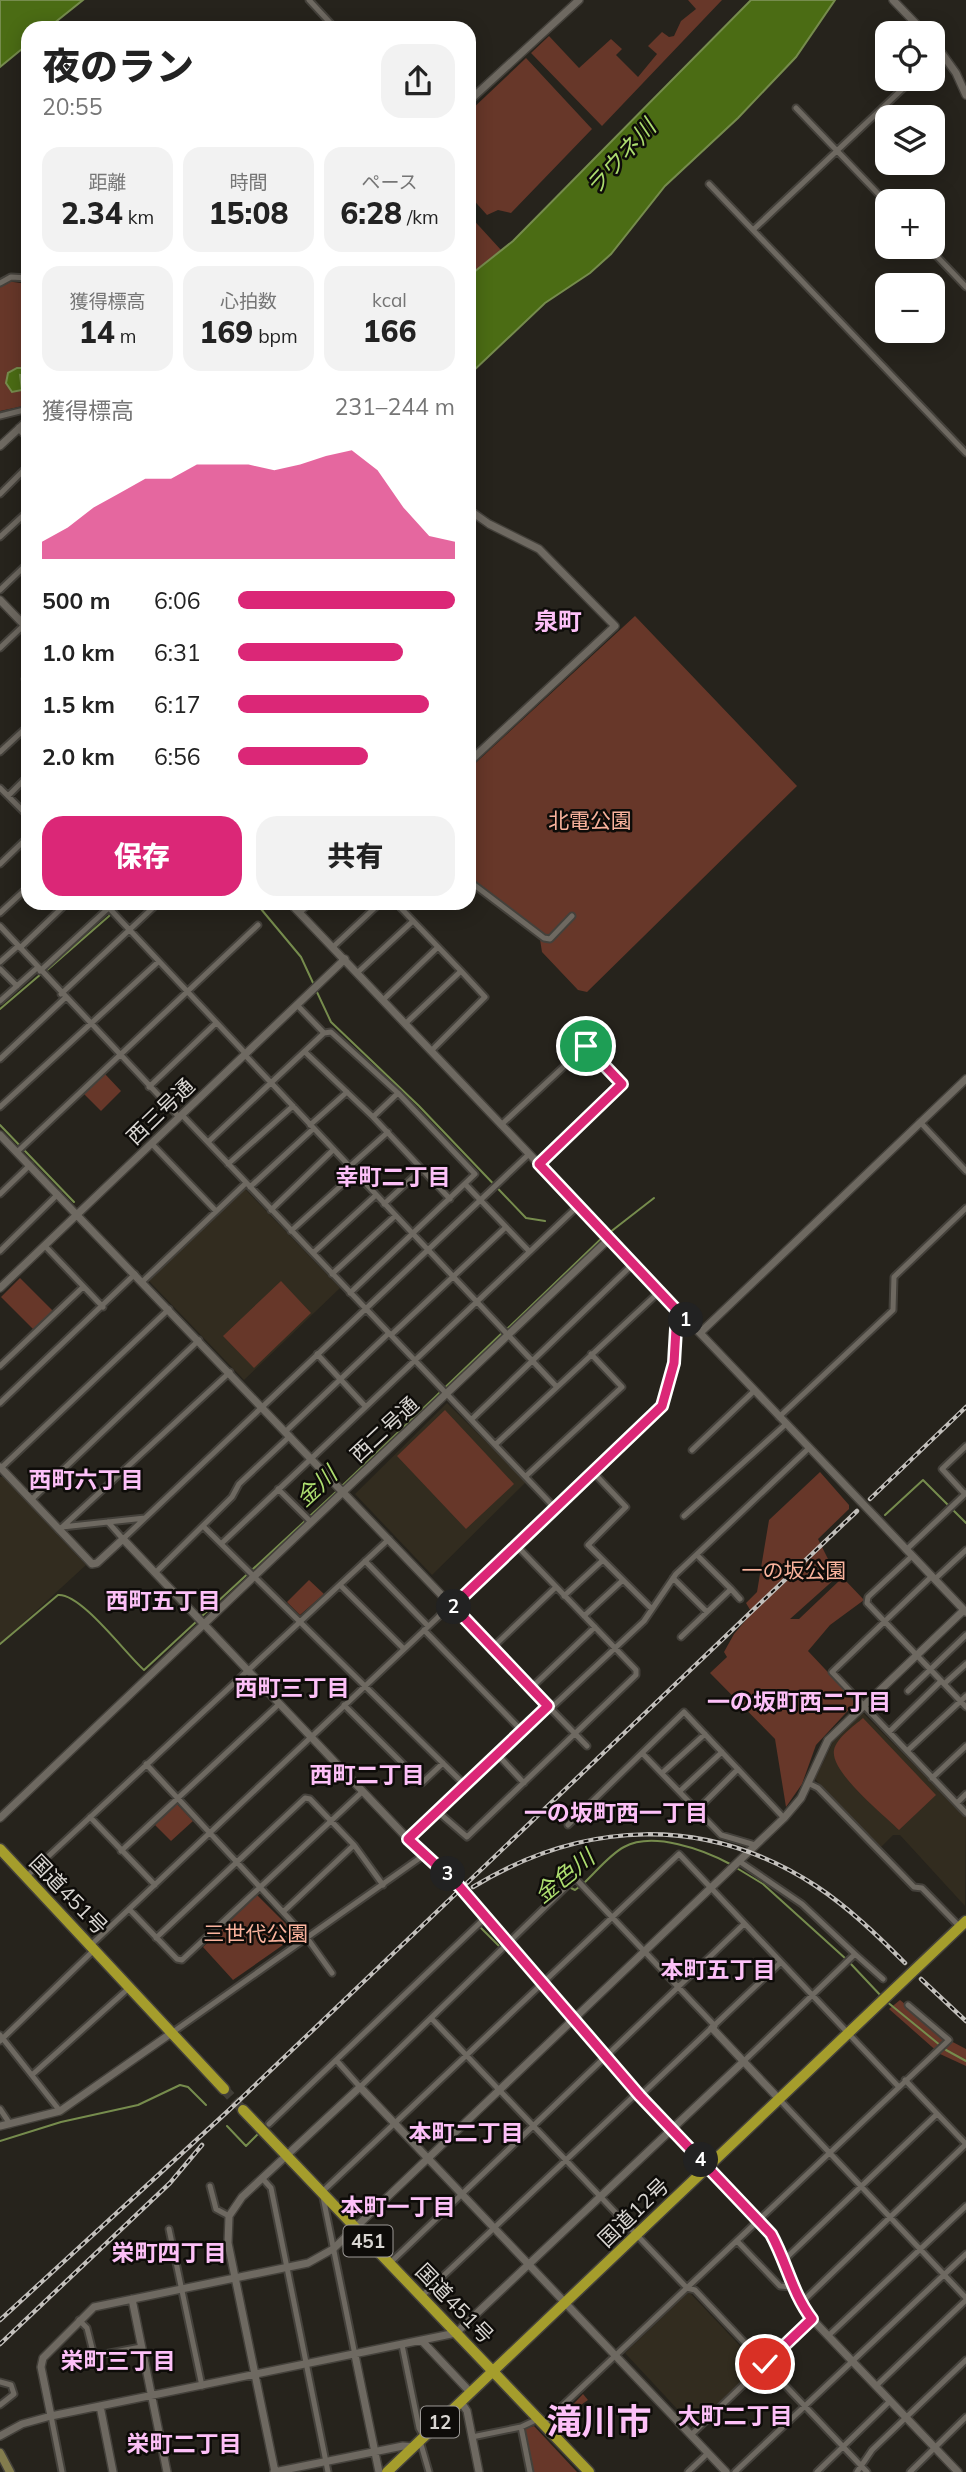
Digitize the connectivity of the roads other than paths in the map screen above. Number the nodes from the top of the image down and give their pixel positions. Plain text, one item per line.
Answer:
1 (309, 0) edge
2 (579, 0) edge
3 (893, 0) edge
4 (328, 21) edge
5 (914, 21) edge
6 (945, 58) edge
7 (902, 91) edge
8 (476, 95) edge
9 (966, 95) edge
10 (796, 107) dead end
11 (838, 152) junction
12 (709, 184) dead end
13 (875, 191) edge
14 (753, 230) junction
15 (939, 259) edge
16 (21, 278) edge
17 (0, 283) edge
18 (966, 287) edge
19 (21, 411) edge
20 (0, 416) edge
21 (19, 428) edge
22 (0, 446) edge
23 (966, 453) edge
24 (21, 473) edge
25 (0, 494) edge
26 (476, 515) edge
27 (21, 518) edge
28 (0, 537) edge
29 (21, 570) edge
30 (0, 590) edge
31 (0, 600) edge
32 (21, 622) edge
33 (21, 632) edge
34 (0, 648) edge
35 (21, 732) edge
36 (0, 752) edge
37 (476, 755) edge
38 (21, 783) edge
39 (0, 788) edge
40 (8, 796) junction
41 (21, 810) edge
42 (21, 844) edge
43 (0, 864) edge
44 (476, 886) edge
45 (21, 894) edge
46 (59, 910) edge
47 (107, 910) edge
48 (111, 910) edge
49 (150, 910) edge
50 (373, 910) edge
51 (403, 910) edge
52 (299, 912) edge
53 (0, 913) edge
54 (572, 916) dead end
55 (413, 921) junction
56 (258, 925) dead end
57 (0, 926) edge
58 (129, 930) junction
59 (19, 947) junction
60 (333, 947) junction
61 (438, 947) junction
62 (345, 960) junction
63 (158, 961) junction
64 (0, 962) edge
65 (0, 969) edge
66 (38, 969) junction
67 (461, 971) junction
68 (357, 973) junction
69 (17, 986) junction
70 (188, 992) junction
71 (63, 996) junction
72 (383, 1000) junction
73 (0, 1001) edge
74 (297, 1005) junction
75 (216, 1023) junction
76 (89, 1024) junction
77 (405, 1024) junction
78 (324, 1033) junction
79 (431, 1051) junction
80 (305, 1052) junction
81 (246, 1054) junction
82 (119, 1055) junction
83 (0, 1059) edge
84 (966, 1080) edge
85 (272, 1083) junction
86 (149, 1087) junction
87 (347, 1092) junction
88 (398, 1093) junction
89 (293, 1105) junction
90 (0, 1107) edge
91 (181, 1116) junction
92 (373, 1117) junction
93 (920, 1122) junction
94 (501, 1125) junction
95 (311, 1127) junction
96 (388, 1132) junction
97 (0, 1135) edge
98 (208, 1142) junction
99 (152, 1144) junction
100 (334, 1150) junction
101 (17, 1152) junction
102 (529, 1154) junction
103 (228, 1164) junction
104 (539, 1164) junction
105 (30, 1165) junction
106 (349, 1167) junction
107 (422, 1169) junction
108 (966, 1171) edge
109 (355, 1173) junction
110 (248, 1185) junction
111 (466, 1185) junction
112 (0, 1194) edge
113 (58, 1194) junction
114 (376, 1195) junction
115 (450, 1199) junction
116 (480, 1199) junction
117 (384, 1204) junction
118 (578, 1206) junction
119 (966, 1208) edge
120 (271, 1210) junction
121 (216, 1212) junction
122 (77, 1214) junction
123 (395, 1216) junction
124 (506, 1227) junction
125 (291, 1231) junction
126 (413, 1235) junction
127 (609, 1238) junction
128 (45, 1245) junction
129 (427, 1250) junction
130 (528, 1250) junction
131 (0, 1251) edge
132 (313, 1253) junction
133 (633, 1264) junction
134 (135, 1274) junction
135 (332, 1274) junction
136 (453, 1278) junction
137 (142, 1282) junction
138 (83, 1287) junction
139 (0, 1288) edge
140 (660, 1292) junction
141 (351, 1293) junction
142 (475, 1301) junction
143 (103, 1307) junction
144 (365, 1308) junction
145 (169, 1309) junction
146 (686, 1320) junction
147 (699, 1333) junction
148 (390, 1334) junction
149 (508, 1335) junction
150 (199, 1340) junction
151 (317, 1354) junction
152 (591, 1354) junction
153 (414, 1359) junction
154 (532, 1361) junction
155 (0, 1366) edge
156 (230, 1372) junction
157 (340, 1378) junction
158 (556, 1386) junction
159 (754, 1391) junction
160 (447, 1394) junction
161 (0, 1403) edge
162 (262, 1406) junction
163 (365, 1406) junction
164 (779, 1417) junction
165 (472, 1419) junction
166 (786, 1423) junction
167 (288, 1433) junction
168 (496, 1444) junction
169 (966, 1446) edge
170 (809, 1448) junction
171 (692, 1450) dead end
172 (311, 1457) junction
173 (0, 1468) edge
174 (593, 1472) junction
175 (526, 1476) junction
176 (278, 1489) junction
177 (344, 1491) junction
178 (965, 1493) edge
179 (31, 1500) junction
180 (555, 1508) junction
181 (684, 1516) dead end
182 (145, 1518) junction
183 (108, 1522) junction
184 (311, 1522) junction
185 (203, 1526) junction
186 (60, 1529) junction
187 (123, 1539) junction
188 (389, 1539) junction
189 (222, 1544) junction
190 (516, 1545) junction
191 (966, 1550) edge
192 (909, 1553) junction
193 (697, 1555) junction
194 (603, 1560) junction
195 (365, 1561) junction
196 (155, 1573) junction
197 (255, 1576) junction
198 (673, 1578) junction
199 (933, 1578) junction
200 (623, 1580) junction
201 (340, 1585) junction
202 (556, 1587) junction
203 (731, 1589) junction
204 (565, 1596) junction
205 (740, 1600) dead end
206 (452, 1605) junction
207 (652, 1609) junction
208 (965, 1610) edge
209 (707, 1612) junction
210 (584, 1616) junction
211 (884, 1621) junction
212 (300, 1622) junction
213 (202, 1626) junction
214 (595, 1627) junction
215 (426, 1628) junction
216 (966, 1635) edge
217 (681, 1637) dead end
218 (492, 1648) junction
219 (615, 1648) junction
220 (404, 1649) junction
221 (916, 1656) junction
222 (966, 1664) edge
223 (929, 1668) junction
224 (247, 1672) junction
225 (943, 1683) junction
226 (365, 1686) junction
227 (531, 1688) junction
228 (908, 1691) dead end
229 (966, 1696) edge
230 (960, 1702) junction
231 (278, 1705) junction
232 (344, 1705) junction
233 (864, 1705) junction
234 (549, 1707) junction
235 (966, 1707) edge
236 (522, 1731) junction
237 (889, 1732) junction
238 (575, 1734) junction
239 (705, 1734) junction
240 (310, 1738) junction
241 (587, 1746) dead end
242 (966, 1746) edge
243 (907, 1751) junction
244 (722, 1752) junction
245 (642, 1753) junction
246 (497, 1754) junction
247 (443, 1763) junction
248 (146, 1764) junction
249 (738, 1769) junction
250 (663, 1773) junction
251 (932, 1778) junction
252 (524, 1783) junction
253 (808, 1783) junction
254 (465, 1785) junction
255 (680, 1791) junction
256 (362, 1792) junction
257 (966, 1794) edge
258 (178, 1798) junction
259 (957, 1803) junction
260 (697, 1810) junction
261 (437, 1811) junction
262 (966, 1813) edge
263 (90, 1817) junction
264 (0, 1818) edge
265 (784, 1818) junction
266 (331, 1820) junction
267 (568, 1825) dead end
268 (210, 1833) junction
269 (408, 1839) junction
270 (354, 1845) junction
271 (755, 1846) junction
272 (0, 1849) edge
273 (121, 1851) junction
274 (424, 1855) junction
275 (739, 1861) junction
276 (238, 1863) junction
277 (26, 1877) junction
278 (155, 1885) junction
279 (383, 1885) junction
280 (260, 1887) junction
281 (711, 1889) junction
282 (129, 1909) junction
283 (283, 1912) junction
284 (487, 1916) junction
285 (612, 1917) junction
286 (744, 1924) junction
287 (963, 1924) edge
288 (156, 1938) junction
289 (307, 1938) junction
290 (509, 1943) junction
291 (93, 1947) junction
292 (644, 1952) junction
293 (855, 1954) junction
294 (781, 1962) junction
295 (332, 1973) dead end
296 (883, 1979) dead end
297 (542, 1983) junction
298 (130, 1986) junction
299 (678, 1987) junction
300 (812, 1996) junction
301 (908, 2005) dead end
302 (431, 2018) junction
303 (574, 2020) junction
304 (714, 2027) junction
305 (173, 2032) junction
306 (848, 2033) junction
307 (1, 2038) edge
308 (465, 2055) junction
309 (605, 2057) junction
310 (336, 2060) junction
311 (744, 2061) junction
312 (32, 2075) junction
313 (905, 2080) junction
314 (898, 2086) junction
315 (360, 2087) junction
316 (224, 2089) tunnel mouth
317 (500, 2090) junction
318 (639, 2094) junction
319 (779, 2099) junction
320 (0, 2109) edge
321 (243, 2110) tunnel mouth
322 (60, 2111) junction
323 (937, 2114) junction
324 (10, 2124) junction
325 (269, 2124) dead end
326 (393, 2124) junction
327 (0, 2126) edge
328 (533, 2126) junction
329 (672, 2129) junction
330 (966, 2144) edge
331 (828, 2154) junction
332 (286, 2155) junction
333 (427, 2158) junction
334 (566, 2161) junction
335 (708, 2167) junction
336 (262, 2178) junction
337 (210, 2186) dead end
338 (861, 2188) junction
339 (322, 2192) junction
340 (461, 2194) junction
341 (600, 2196) junction
342 (966, 2206) edge
343 (229, 2216) junction
344 (891, 2219) junction
345 (758, 2220) junction
346 (355, 2227) junction
347 (169, 2229) dead end
348 (495, 2229) junction
349 (637, 2235) junction
350 (737, 2241) junction
351 (333, 2249) junction
352 (919, 2250) junction
353 (966, 2254) edge
354 (784, 2260) junction
355 (390, 2263) junction
356 (528, 2264) junction
357 (286, 2268) junction
358 (944, 2275) junction
359 (235, 2278) junction
360 (792, 2287) junction
361 (687, 2288) junction
362 (182, 2289) junction
363 (422, 2297) junction
364 (132, 2299) junction
365 (966, 2299) edge
366 (565, 2303) junction
367 (800, 2304) junction
368 (812, 2319) junction
369 (79, 2320) junction
370 (456, 2333) junction
371 (828, 2336) junction
372 (422, 2341) junction
373 (402, 2345) junction
374 (141, 2347) junction
375 (355, 2355) junction
376 (615, 2356) junction
377 (966, 2360) edge
378 (853, 2362) junction
379 (765, 2364) junction
380 (306, 2365) junction
381 (493, 2371) junction
382 (255, 2375) junction
383 (0, 2382) edge
384 (202, 2386) junction
385 (876, 2386) junction
386 (471, 2393) junction
387 (151, 2396) junction
388 (891, 2401) junction
389 (461, 2402) junction
390 (0, 2405) edge
391 (100, 2406) junction
392 (804, 2406) junction
393 (51, 2416) junction
394 (966, 2417) edge
395 (906, 2418) junction
396 (541, 2421) junction
397 (521, 2427) junction
398 (0, 2435) edge
399 (691, 2435) junction
400 (472, 2437) junction
401 (420, 2442) junction
402 (844, 2446) junction
403 (934, 2447) junction
404 (374, 2452) junction
405 (0, 2453) edge
406 (708, 2453) junction
407 (326, 2462) junction
408 (861, 2465) junction
409 (580, 2467) edge
410 (10, 2472) edge
411 (62, 2472) edge
412 (113, 2472) edge
413 (167, 2472) edge
414 (274, 2472) edge
415 (328, 2472) edge
416 (379, 2472) edge
417 (387, 2472) edge
418 (429, 2472) edge
419 (479, 2472) edge
420 (530, 2472) edge
421 (589, 2472) edge
422 (688, 2472) edge
423 (726, 2472) edge
424 (735, 2472) edge
425 (817, 2472) edge
426 (857, 2472) edge
427 (867, 2472) edge
428 (909, 2472) edge
429 (958, 2472) edge

1 - 4 street
2 - 8 street
3 - 5 street
6 - 9 street
7 - 11 street
10 - 11 street
11 - 13 street
11 - 14 street
12 - 14 street
14 - 23 street
15 - 18 street
16 - 17 street
19 - 20 street
21 - 22 street
24 - 25 street
26 - 37 street
27 - 28 street
29 - 30 street
31 - 32 street
33 - 34 street
35 - 36 street
38 - 40 street
39 - 40 street
40 - 41 street
42 - 43 street
44 - 54 street
45 - 53 street
46 - 59 street
47 - 66 street
48 - 58 street
49 - 58 street
50 - 60 street
51 - 55 street
52 - 60 street
55 - 61 street
55 - 68 street
56 - 70 street
57 - 59 street
58 - 63 street
58 - 71 street
59 - 64 street
59 - 66 street
60 - 62 street
61 - 67 street
61 - 72 street
62 - 68 street
62 - 74 street, 西三号通
63 - 70 street
63 - 76 street
65 - 69 street
66 - 69 street
66 - 71 street
67 - 77 street
67 - 79 street
68 - 72 street
69 - 73 street
70 - 75 street
70 - 82 street
71 - 76 street
71 - 83 street
72 - 77 street
74 - 78 street
74 - 81 street, 西三号通
75 - 81 street
75 - 86 street
76 - 82 street
76 - 90 street
77 - 79 street
78 - 80 street
78 - 88 street
79 - 94 street
80 - 85 street
80 - 87 street
81 - 85 street
81 - 91 street, 西三号通
82 - 86 street
82 - 101 street
84 - 93 street
85 - 89 street
85 - 98 street
86 - 91 street
87 - 92 street
87 - 95 street
88 - 92 street
88 - 111 street
89 - 95 street
89 - 103 street
91 - 98 street
91 - 99 street, 西三号通
92 - 96 street
93 - 108 street
93 - 147 street
94 - 102 street
94 - 104 street
95 - 100 street
95 - 110 street
96 - 106 street
96 - 107 street
97 - 101 street
98 - 103 street
99 - 121 street
99 - 122 street, 西三号通
100 - 106 street
100 - 120 street
101 - 105 street
102 - 104 street
102 - 116 street
103 - 110 street
104 - 118 street
105 - 112 street
105 - 113 street
106 - 109 street
107 - 115 street
107 - 117 street
109 - 114 street
109 - 125 street
110 - 120 street
110 - 121 street
111 - 115 street
111 - 116 street
113 - 122 street
113 - 131 street
114 - 117 street
114 - 132 street
115 - 126 street
116 - 124 street
116 - 129 street
117 - 123 street
118 - 127 street
118 - 130 street
119 - 164 street
120 - 125 street
121 - 137 street
122 - 128 street, 西三号通
122 - 134 street
123 - 126 street
123 - 135 street
124 - 130 street
124 - 136 street
125 - 132 street
126 - 129 street
126 - 141 street
127 - 133 street
127 - 149 street, 西二号通
128 - 138 street
128 - 139 street, 西三号通
129 - 136 street
129 - 144 street
130 - 142 street
132 - 135 street
133 - 140 street
133 - 154 street
134 - 137 street
134 - 143 street
135 - 141 street
136 - 142 street
136 - 148 street
137 - 145 street
138 - 143 street
138 - 155 street
140 - 146 street
140 - 152 street
141 - 144 street
142 - 149 street
142 - 153 street
143 - 161 street
144 - 148 street
144 - 151 street
145 - 150 street
145 - 173 street
146 - 147 street
146 - 174 street
147 - 159 street
148 - 153 street
148 - 157 street
149 - 154 street
149 - 160 street, 西二号通
150 - 156 street
150 - 179 street
151 - 157 street
151 - 162 street
152 - 158 street
152 - 175 street
153 - 160 street
153 - 163 street
154 - 158 street
154 - 165 street
156 - 162 street
156 - 186 street
157 - 163 street
157 - 167 street
158 - 168 street
159 - 164 street
159 - 171 street
160 - 165 street
160 - 177 street, 西二号通
162 - 167 street
162 - 182 street
163 - 172 street
164 - 166 street
165 - 168 street
166 - 170 street
166 - 181 street
167 - 172 street
167 - 185 street
168 - 175 street
169 - 178 street
170 - 192 street
170 - 193 street
172 - 176 street
172 - 177 street
173 - 179 street
174 - 180 street
174 - 194 street
175 - 180 street
176 - 184 street
176 - 189 street
177 - 184 street, 西二号通
177 - 188 street
178 - 192 street
179 - 186 street
180 - 190 street
182 - 183 street
182 - 187 street
183 - 186 street
183 - 187 street
184 - 197 street, 西二号通
185 - 189 street
185 - 196 street
186 - 187 street
187 - 196 street
188 - 195 street
188 - 206 street
189 - 197 street
190 - 202 street
190 - 206 street
191 - 199 street
192 - 199 street
192 - 211 street
193 - 198 street
193 - 203 street
194 - 200 street
194 - 204 street
195 - 201 street
195 - 215 street
196 - 213 street
197 - 212 street
197 - 213 street, 西二号通
198 - 207 street
198 - 209 street
199 - 208 street
199 - 211 street
200 - 207 street
200 - 210 street
201 - 212 street
201 - 220 street
202 - 204 street
202 - 218 street
203 - 205 street
203 - 209 street
204 - 210 street
206 - 215 street
206 - 218 street
207 - 219 street
208 - 221 street
209 - 217 street
210 - 214 street
211 - 221 street
211 - 233 street
212 - 224 street
212 - 226 street
213 - 224 street
213 - 264 street, 西二号通
214 - 219 street
214 - 227 street
215 - 220 street
215 - 236 street
216 - 223 street
218 - 227 street
219 - 234 street
219 - 238 street
220 - 226 street
221 - 223 street
221 - 233 street
222 - 225 street
223 - 225 street
223 - 228 street
224 - 231 street
224 - 248 street
225 - 230 street
225 - 237 street
226 - 232 street
226 - 247 street
227 - 234 street
229 - 230 street
230 - 235 street
230 - 243 street
231 - 240 street
231 - 258 street
232 - 240 street
232 - 247 street
233 - 237 street
233 - 253 street
234 - 236 street
234 - 238 street
236 - 246 street
237 - 243 street
238 - 241 street
238 - 252 street
239 - 244 street
239 - 245 street
239 - 250 street
240 - 256 street
240 - 268 street
242 - 251 street
243 - 251 street
244 - 249 street
244 - 255 street
245 - 250 street
245 - 267 street
246 - 252 street
246 - 254 street
247 - 254 street
248 - 258 street
248 - 263 street
249 - 260 street
249 - 265 street
250 - 255 street
251 - 259 street
252 - 261 street
253 - 265 street
253 - 287 street
254 - 261 street
255 - 260 street
256 - 266 street
256 - 269 street
257 - 259 street
258 - 268 street
258 - 273 street
259 - 262 street
260 - 271 street
261 - 269 street
263 - 273 street
263 - 277 street
265 - 271 street
266 - 270 street
266 - 276 street
266 - 280 street
268 - 276 street
268 - 278 street
269 - 274 street
270 - 279 street
270 - 283 street
271 - 275 street
272 - 277 highway, 国道451号
273 - 278 street
274 - 279 street
274 - 284 street
275 - 281 street
275 - 293 street
276 - 280 street
276 - 288 street
277 - 291 highway, 国道451号
278 - 282 street
279 - 289 street
280 - 283 street
280 - 288 street
281 - 285 street
281 - 286 street
281 - 292 street
282 - 288 street
282 - 291 street
283 - 289 street
284 - 290 street
284 - 310 street
285 - 290 street
285 - 292 street
285 - 297 street
286 - 294 street
286 - 299 street
287 - 306 highway, 国道12号 / 12
289 - 295 street
289 - 305 street
290 - 297 street
290 - 302 street
291 - 298 highway, 国道451号
291 - 307 street
292 - 299 street
292 - 303 street
293 - 296 street
293 - 300 street
294 - 300 street
294 - 304 street
297 - 303 street
297 - 308 street
298 - 305 highway, 国道451号
298 - 312 street
299 - 304 street
299 - 309 street
300 - 306 street
300 - 311 street
301 - 313 street
302 - 308 street
302 - 315 street
303 - 309 street
303 - 317 street
304 - 311 street
304 - 318 street
305 - 316 highway, 国道451号
305 - 322 street
306 - 314 street
306 - 319 highway, 国道12号 / 12
307 - 312 street
308 - 317 street
308 - 326 street
309 - 318 street
309 - 328 street
310 - 315 street
310 - 325 street
311 - 319 street
311 - 329 street
312 - 322 street
313 - 314 street
313 - 323 street
314 - 331 street
315 - 326 street
315 - 332 street
317 - 328 street
317 - 333 street
318 - 329 street
318 - 334 street
319 - 331 street
319 - 335 highway, 国道12号 / 12
320 - 324 street
321 - 332 highway, 国道451号 / 451
322 - 324 street
323 - 330 street
323 - 338 street
324 - 327 street
326 - 333 street
326 - 339 street
328 - 334 street
328 - 340 street
329 - 335 street
329 - 341 street
330 - 344 street
331 - 338 street
331 - 345 street
332 - 336 street
332 - 339 highway, 国道451号 / 451
333 - 340 street
333 - 346 street
334 - 341 street
334 - 348 street
335 - 345 street
335 - 349 highway, 国道12号 / 12
336 - 343 street
336 - 357 street
337 - 343 street
338 - 344 street
338 - 354 street
339 - 346 highway, 国道451号 / 451
339 - 351 street
340 - 348 street
340 - 355 street
341 - 349 street
341 - 356 street
342 - 352 street
343 - 359 street
344 - 352 street
344 - 367 street
345 - 350 street
345 - 354 street
346 - 351 street
346 - 355 highway, 国道451号 / 451
347 - 362 street
348 - 356 street
348 - 363 street
349 - 361 street
349 - 366 highway, 国道12号 / 12
350 - 360 street
350 - 361 street
351 - 357 street
351 - 375 street
352 - 358 street
352 - 371 street
353 - 358 street
354 - 360 street
355 - 363 highway, 国道451号 / 451
356 - 366 street
356 - 370 street
357 - 359 street
357 - 380 street
358 - 365 street
358 - 378 street
359 - 362 street
359 - 382 street
360 - 367 street
361 - 376 street
361 - 379 street
362 - 364 street
362 - 384 street
363 - 370 highway, 国道451号 / 451
364 - 369 street
364 - 374 street
365 - 385 street
366 - 376 street
366 - 381 highway, 国道12号 / 12
367 - 368 street
368 - 371 street
368 - 379 street
369 - 374 street
369 - 393 street
370 - 372 street
370 - 381 highway, 国道451号 / 451
371 - 378 street
372 - 373 street
372 - 386 street
373 - 375 street
373 - 401 street
374 - 387 street
375 - 380 street
375 - 404 street
376 - 396 street
376 - 399 street
377 - 395 street
378 - 385 street
378 - 392 street
379 - 392 street
379 - 399 street
380 - 382 street
380 - 407 street
381 - 386 highway, 国道12号 / 12
381 - 396 highway, 国道451号
382 - 384 street
382 - 414 street
383 - 390 street
384 - 387 street
385 - 388 street
386 - 389 highway, 国道12号 / 12
387 - 391 street
387 - 413 street
388 - 395 street
388 - 402 street
389 - 400 street
389 - 401 highway, 国道12号 / 12
391 - 393 street
391 - 412 street
392 - 402 street
392 - 424 street
393 - 398 street
393 - 411 street
394 - 403 street
395 - 403 street
395 - 408 street
396 - 397 street
396 - 409 highway, 国道451号
397 - 400 street
397 - 420 street
399 - 406 street
400 - 419 street
401 - 404 street
401 - 417 highway, 国道12号 / 12
401 - 418 street
402 - 408 street
402 - 425 street
403 - 428 street
403 - 429 street
404 - 407 street
404 - 416 street
405 - 410 main road
406 - 422 street
406 - 423 street
407 - 414 street
407 - 415 street
408 - 426 street
408 - 427 street
409 - 421 highway, 国道451号

